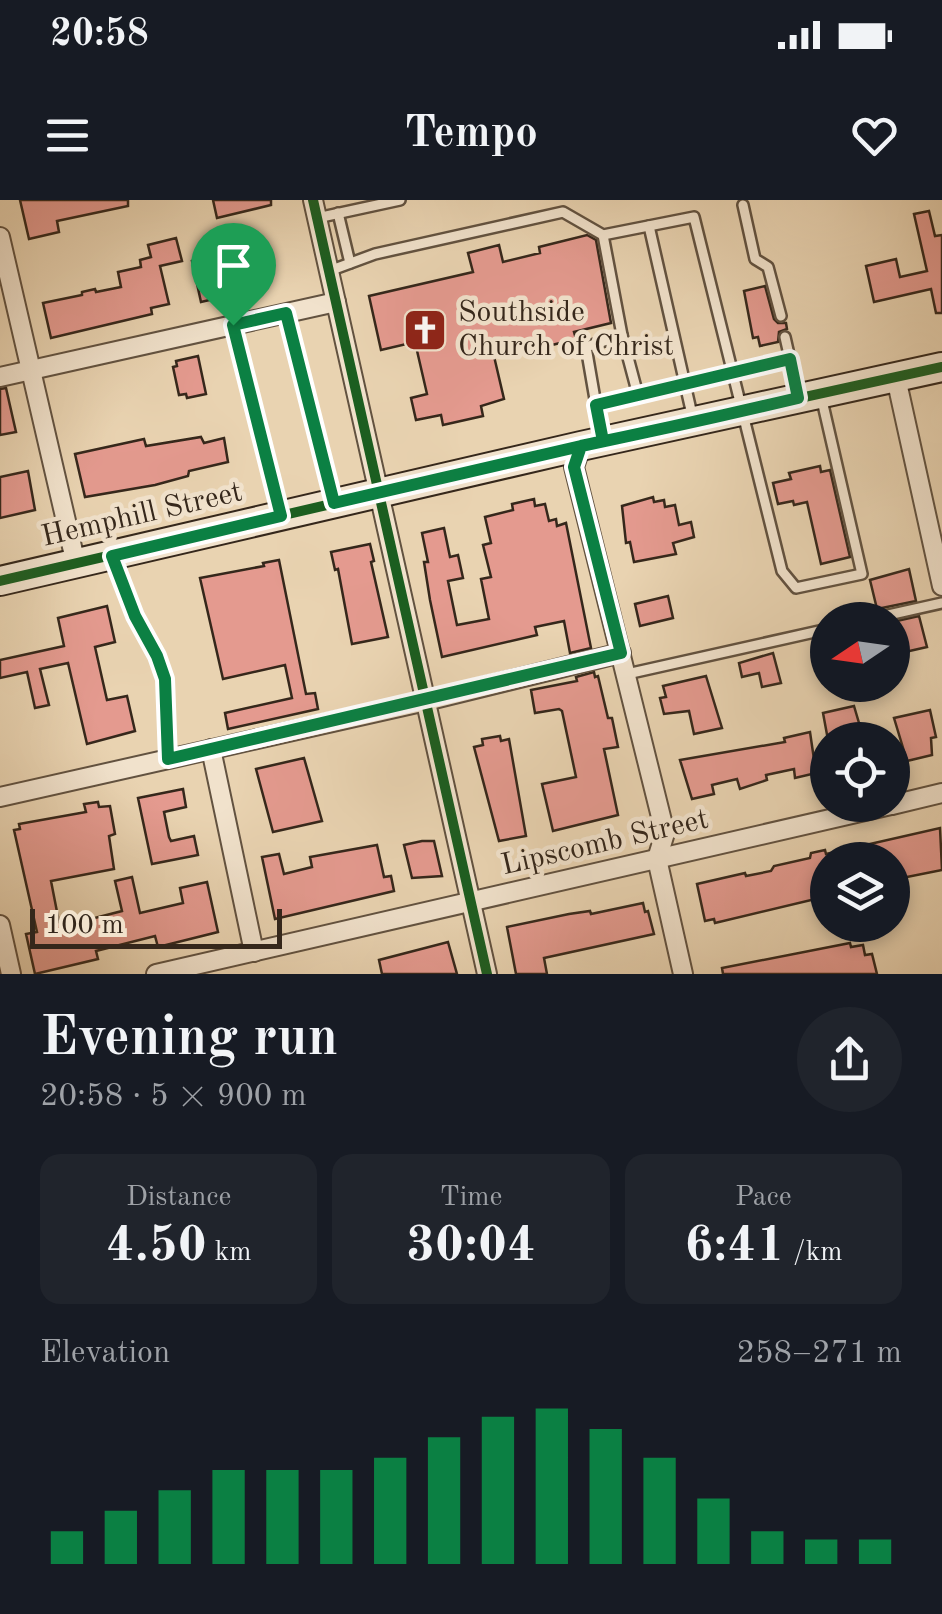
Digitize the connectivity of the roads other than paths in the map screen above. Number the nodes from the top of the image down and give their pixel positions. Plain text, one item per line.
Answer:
1 (400, 200) edge
2 (560, 200) edge
3 (743, 205) dead end
4 (315, 209) edge
5 (563, 212) junction
6 (338, 213) junction
7 (649, 226) junction
8 (603, 235) junction
9 (0, 237) edge
10 (350, 263) junction
11 (329, 271) junction
12 (336, 302) junction
13 (286, 313) junction
14 (781, 316) dead end
15 (233, 325) junction
16 (622, 335) junction
17 (785, 337) dead end
18 (790, 359) junction
19 (942, 367) edge
20 (30, 370) junction
21 (733, 372) junction
22 (0, 377) edge
23 (896, 378) junction
24 (686, 383) junction
25 (638, 395) junction
26 (810, 396) junction
27 (596, 405) junction
28 (742, 411) junction
29 (694, 421) junction
30 (592, 443) junction
31 (378, 492) junction
32 (334, 503) junction
33 (281, 516) junction
34 (112, 556) junction
35 (76, 564) junction
36 (0, 581) edge
37 (942, 586) edge
38 (942, 603) edge
39 (910, 610) edge
40 (810, 633) edge
41 (621, 653) junction
42 (627, 674) junction
43 (426, 701) junction
44 (211, 749) junction
45 (168, 759) junction
46 (942, 793) edge
47 (0, 797) edge
48 (910, 801) edge
49 (818, 822) edge
50 (657, 859) junction
51 (471, 902) junction
52 (0, 924) edge
53 (254, 952) junction
54 (11, 974) edge
55 (156, 974) edge
56 (487, 974) edge
57 (683, 974) edge

1 - 6 lane
2 - 5 lane
3 - 14 lane
4 - 6 lane
4 - 11 street
5 - 8 lane
5 - 10 lane
6 - 10 lane
7 - 8 lane
7 - 21 lane
7 - 24 lane
8 - 16 lane
9 - 20 street
10 - 11 lane
11 - 12 street
12 - 13 street
12 - 31 street
13 - 15 street
13 - 32 lane
15 - 20 street
15 - 33 lane
16 - 25 lane
16 - 27 lane
17 - 18 lane
18 - 21 lane
18 - 26 lane
19 - 23 main road, Hemphill Street
20 - 22 street
20 - 35 street
21 - 24 lane
21 - 28 lane
23 - 26 main road, Hemphill Street
23 - 37 street
24 - 25 lane
24 - 29 lane
25 - 27 lane
26 - 28 main road, Hemphill Street
26 - 28 lane
27 - 30 lane
28 - 29 main road, Hemphill Street
29 - 30 main road, Hemphill Street
30 - 31 main road, Hemphill Street
30 - 41 street
31 - 32 main road, Hemphill Street
31 - 43 street
32 - 33 main road, Hemphill Street
33 - 34 main road, Hemphill Street
34 - 35 main road, Hemphill Street
34 - 45 lane
35 - 36 main road, Hemphill Street
38 - 39 lane
40 - 42 lane
41 - 42 street
41 - 43 street
42 - 50 street
43 - 44 street
43 - 51 street
44 - 45 street
44 - 53 street
45 - 47 street
46 - 48 street, Lipscomb Street
49 - 50 street, Lipscomb Street
50 - 51 street, Lipscomb Street
50 - 57 street
51 - 53 street, Lipscomb Street
51 - 56 street
52 - 54 street
53 - 55 street, Lipscomb Street

